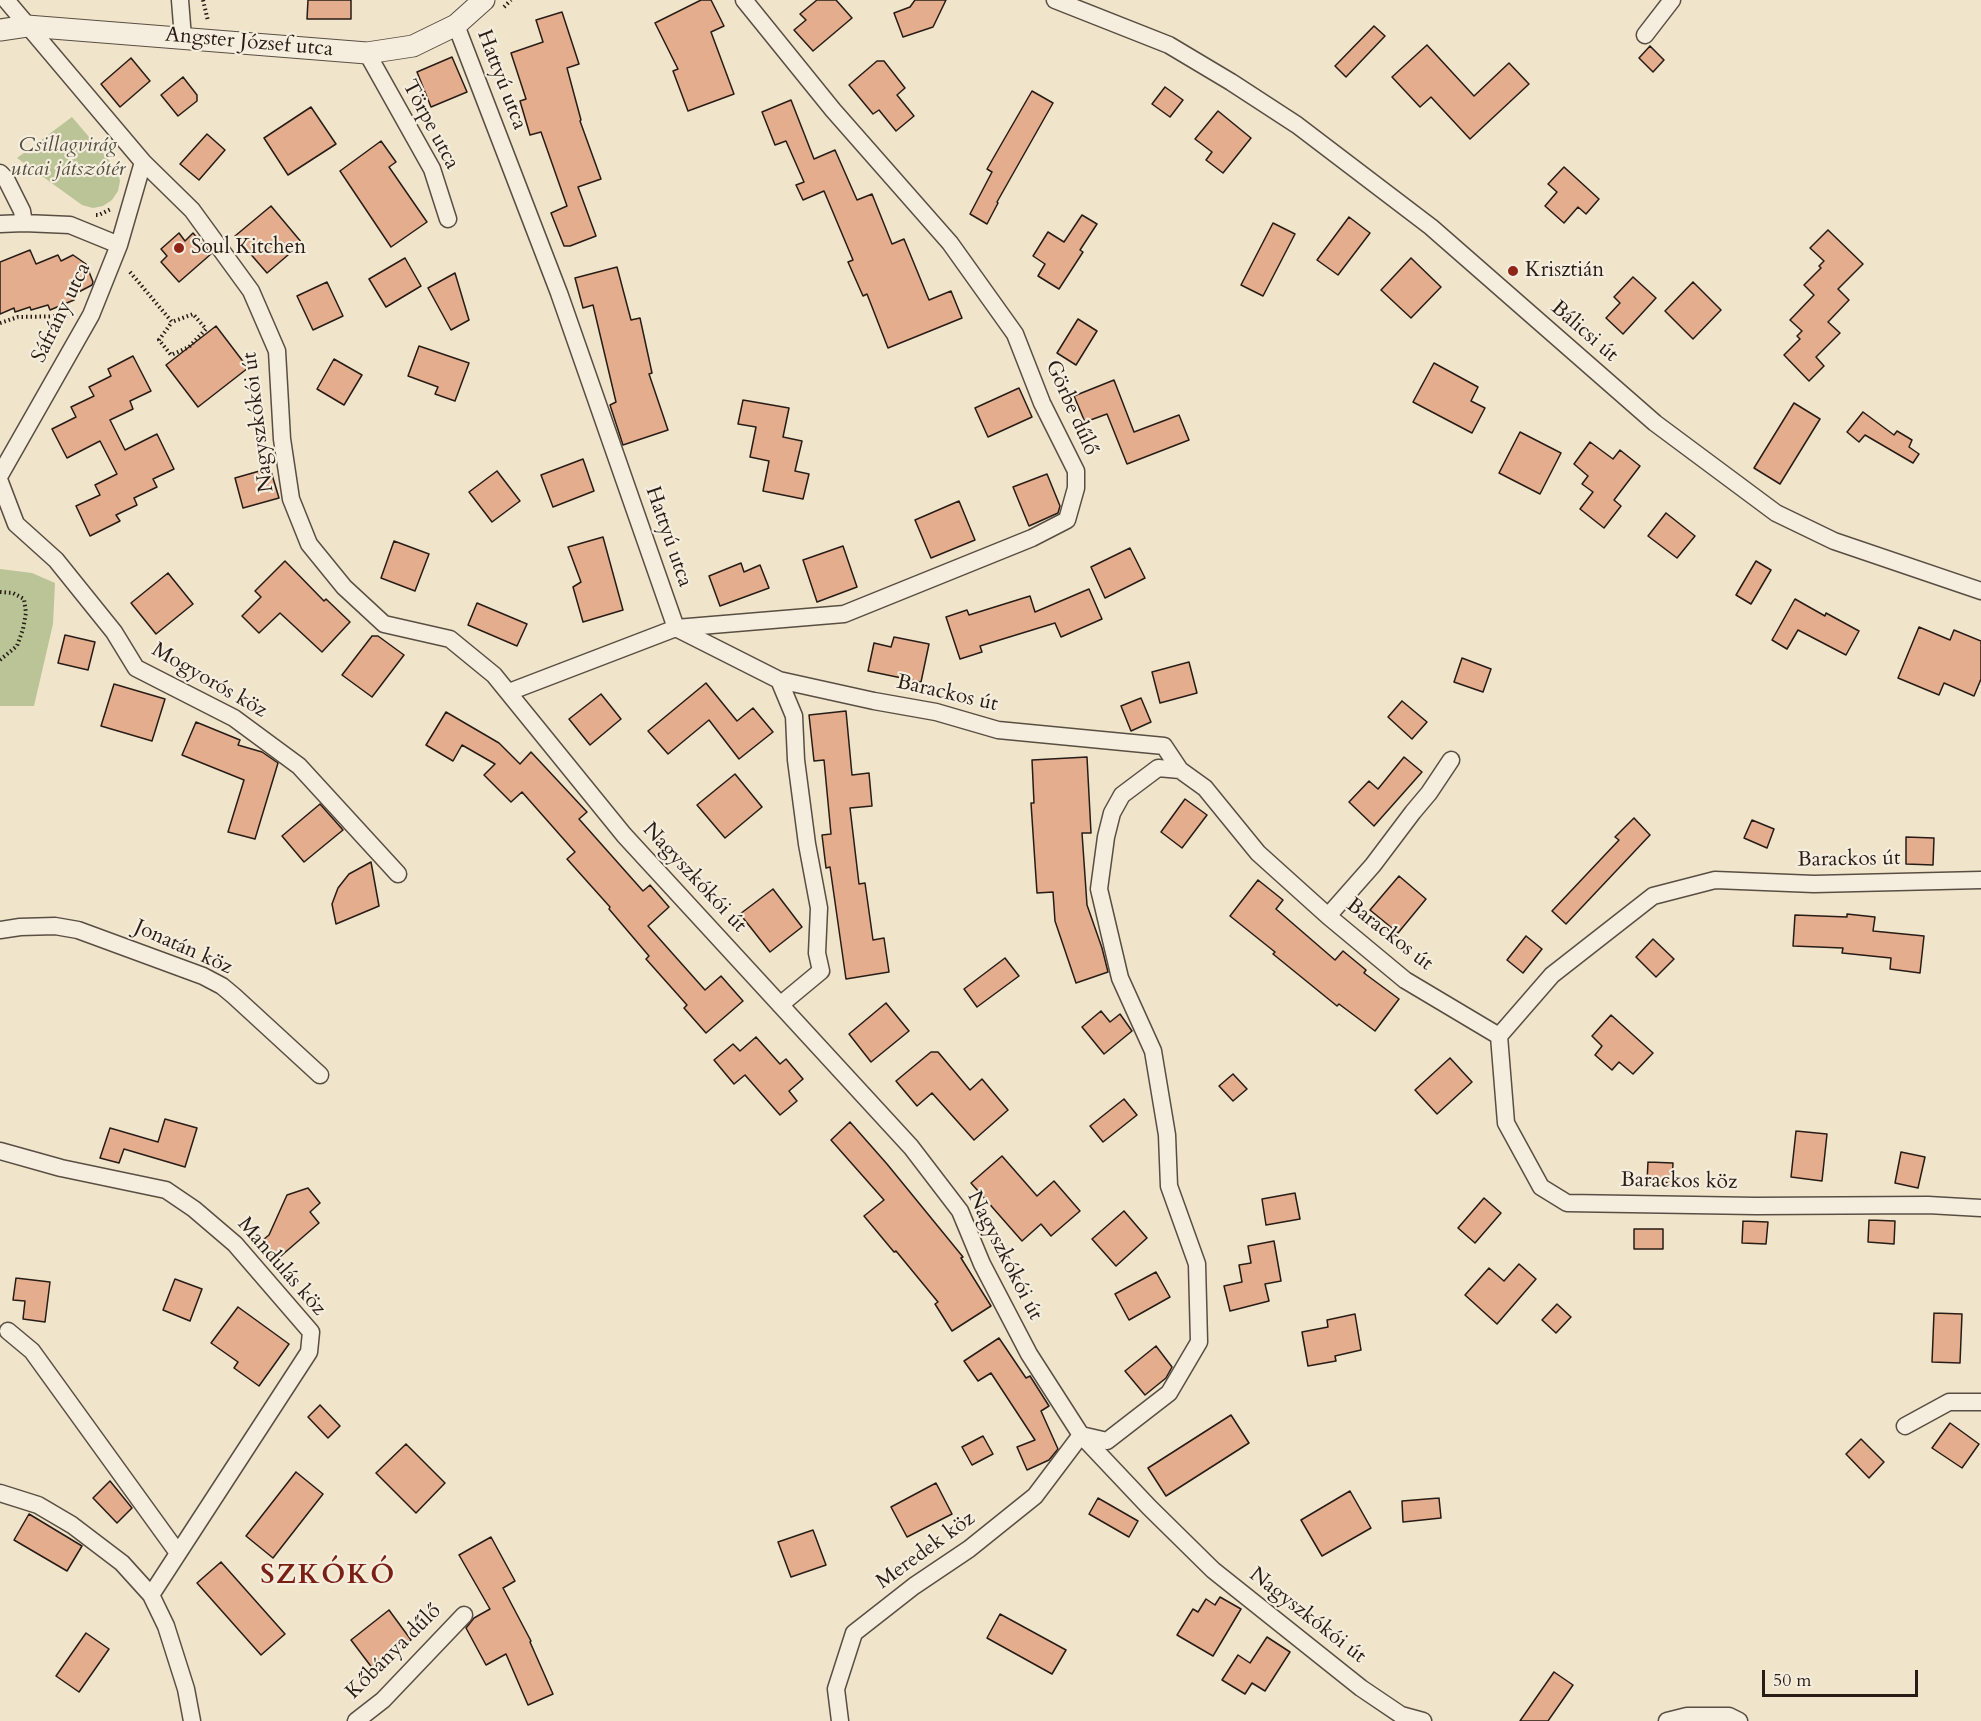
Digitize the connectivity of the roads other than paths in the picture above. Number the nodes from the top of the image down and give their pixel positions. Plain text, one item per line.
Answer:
1 (6, 0) edge
2 (180, 0) edge
3 (484, 0) edge
4 (744, 0) edge
5 (1055, 0) edge
6 (1672, 0) edge
7 (456, 25) junction
8 (27, 26) junction
9 (0, 30) edge
10 (1645, 35) dead end
11 (183, 38) junction
12 (367, 53) junction
13 (143, 162) junction
14 (0, 173) edge
15 (448, 219) dead end
16 (24, 223) junction
17 (0, 224) edge
18 (119, 245) junction
19 (0, 475) edge
20 (0, 482) edge
21 (1981, 591) edge
22 (676, 628) junction
23 (779, 680) junction
24 (508, 692) junction
25 (1451, 760) dead end
26 (1180, 770) junction
27 (398, 874) dead end
28 (1981, 880) edge
29 (1328, 916) junction
30 (0, 930) edge
31 (780, 1005) junction
32 (1499, 1036) junction
33 (320, 1075) dead end
34 (0, 1151) edge
35 (1981, 1208) edge
36 (8, 1331) dead end
37 (1981, 1402) edge
38 (1905, 1426) dead end
39 (1081, 1435) junction
40 (0, 1493) edge
41 (177, 1553) junction
42 (151, 1595) junction
43 (464, 1615) dead end
44 (192, 1721) edge
45 (356, 1721) edge
46 (840, 1721) edge
47 (1423, 1721) edge
48 (1667, 1721) edge
49 (1739, 1721) edge

1 - 8 street, Nagyszkókói út
2 - 11 street
3 - 7 street, Angster József utca
4 - 22 street, Görbe dűlő
5 - 21 street, Bálicsi út
6 - 10 street
7 - 12 street, Angster József utca
7 - 22 street, Hattyú utca
8 - 9 street, Angster József utca
8 - 11 street, Angster József utca
8 - 13 street, Nagyszkókói út
11 - 12 street, Angster József utca
12 - 15 street, Törpe utca
13 - 18 street, Sáfrány utca
13 - 24 street, Nagyszkókói út
14 - 16 street
16 - 17 street
16 - 18 street
18 - 19 street, Sáfrány utca
20 - 27 street, Mogyorós köz
22 - 23 street
22 - 24 street
23 - 26 street, Barackos út
23 - 31 street
24 - 31 street, Nagyszkókói út
25 - 29 street
26 - 29 street, Barackos út
26 - 39 street
28 - 32 street, Barackos út
29 - 32 street, Barackos út
30 - 33 street, Jonatán köz
31 - 39 street, Nagyszkókói út
32 - 35 street, Barackos köz
34 - 41 street, Mandulás köz
36 - 41 street
37 - 38 street
39 - 46 street, Meredek köz
39 - 47 street, Nagyszkókói út
40 - 42 street
41 - 42 street, Mandulás köz
42 - 44 street
43 - 45 street, Kőbánya dűlő
48 - 49 street

